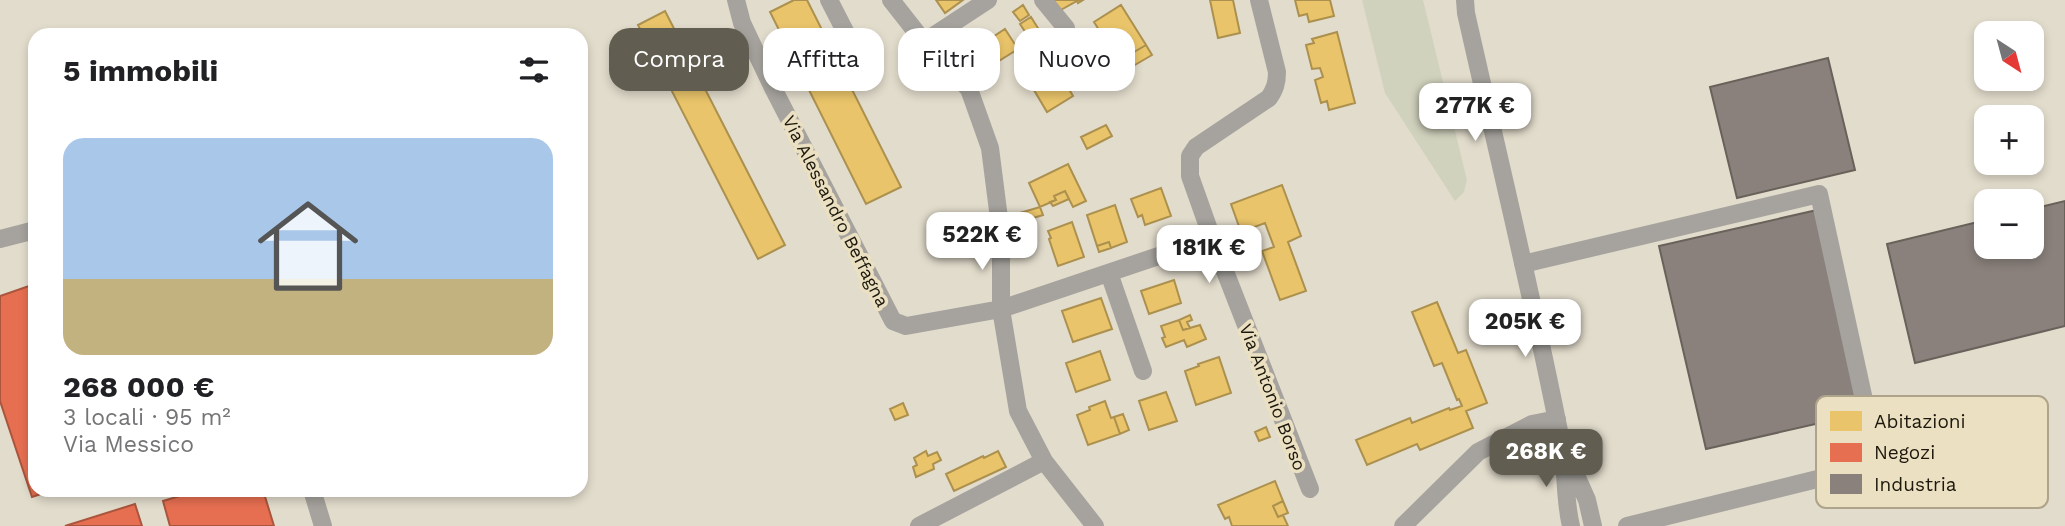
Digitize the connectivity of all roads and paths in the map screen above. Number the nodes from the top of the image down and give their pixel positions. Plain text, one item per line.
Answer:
1 (736, 0) edge
2 (830, 0) edge
3 (891, 0) edge
4 (988, 0) edge
5 (1043, 0) edge
6 (1259, 0) edge
7 (1464, 4) edge
8 (844, 28) edge
9 (913, 28) edge
10 (945, 28) edge
11 (1066, 28) dead end
12 (970, 91) edge
13 (28, 232) edge
14 (1212, 238) junction
15 (0, 239) edge
16 (1523, 264) junction
17 (1109, 273) junction
18 (1002, 309) junction
19 (1143, 371) dead end
20 (1863, 396) edge
21 (1557, 419) junction
22 (1562, 445) junction
23 (1044, 460) junction
24 (1816, 479) edge
25 (1310, 489) dead end
26 (314, 497) edge
27 (323, 526) edge
28 (919, 526) edge
29 (1095, 526) edge
30 (1403, 526) edge
31 (1571, 526) edge
32 (1593, 526) edge
33 (1627, 526) edge

1 - 18 street, Via Alessandro Beffagna
2 - 8 street
3 - 9 street
4 - 10 street
5 - 11 street
6 - 14 street, Via Antonio Borso
7 - 16 street
12 - 18 street
13 - 15 street
14 - 17 street
14 - 25 street, Via Antonio Borso
16 - 20 street
16 - 21 street
17 - 18 street
17 - 19 street
18 - 23 street
21 - 22 street
21 - 30 street
22 - 31 street
22 - 32 street
23 - 28 street
23 - 29 street
24 - 33 street
26 - 27 street

